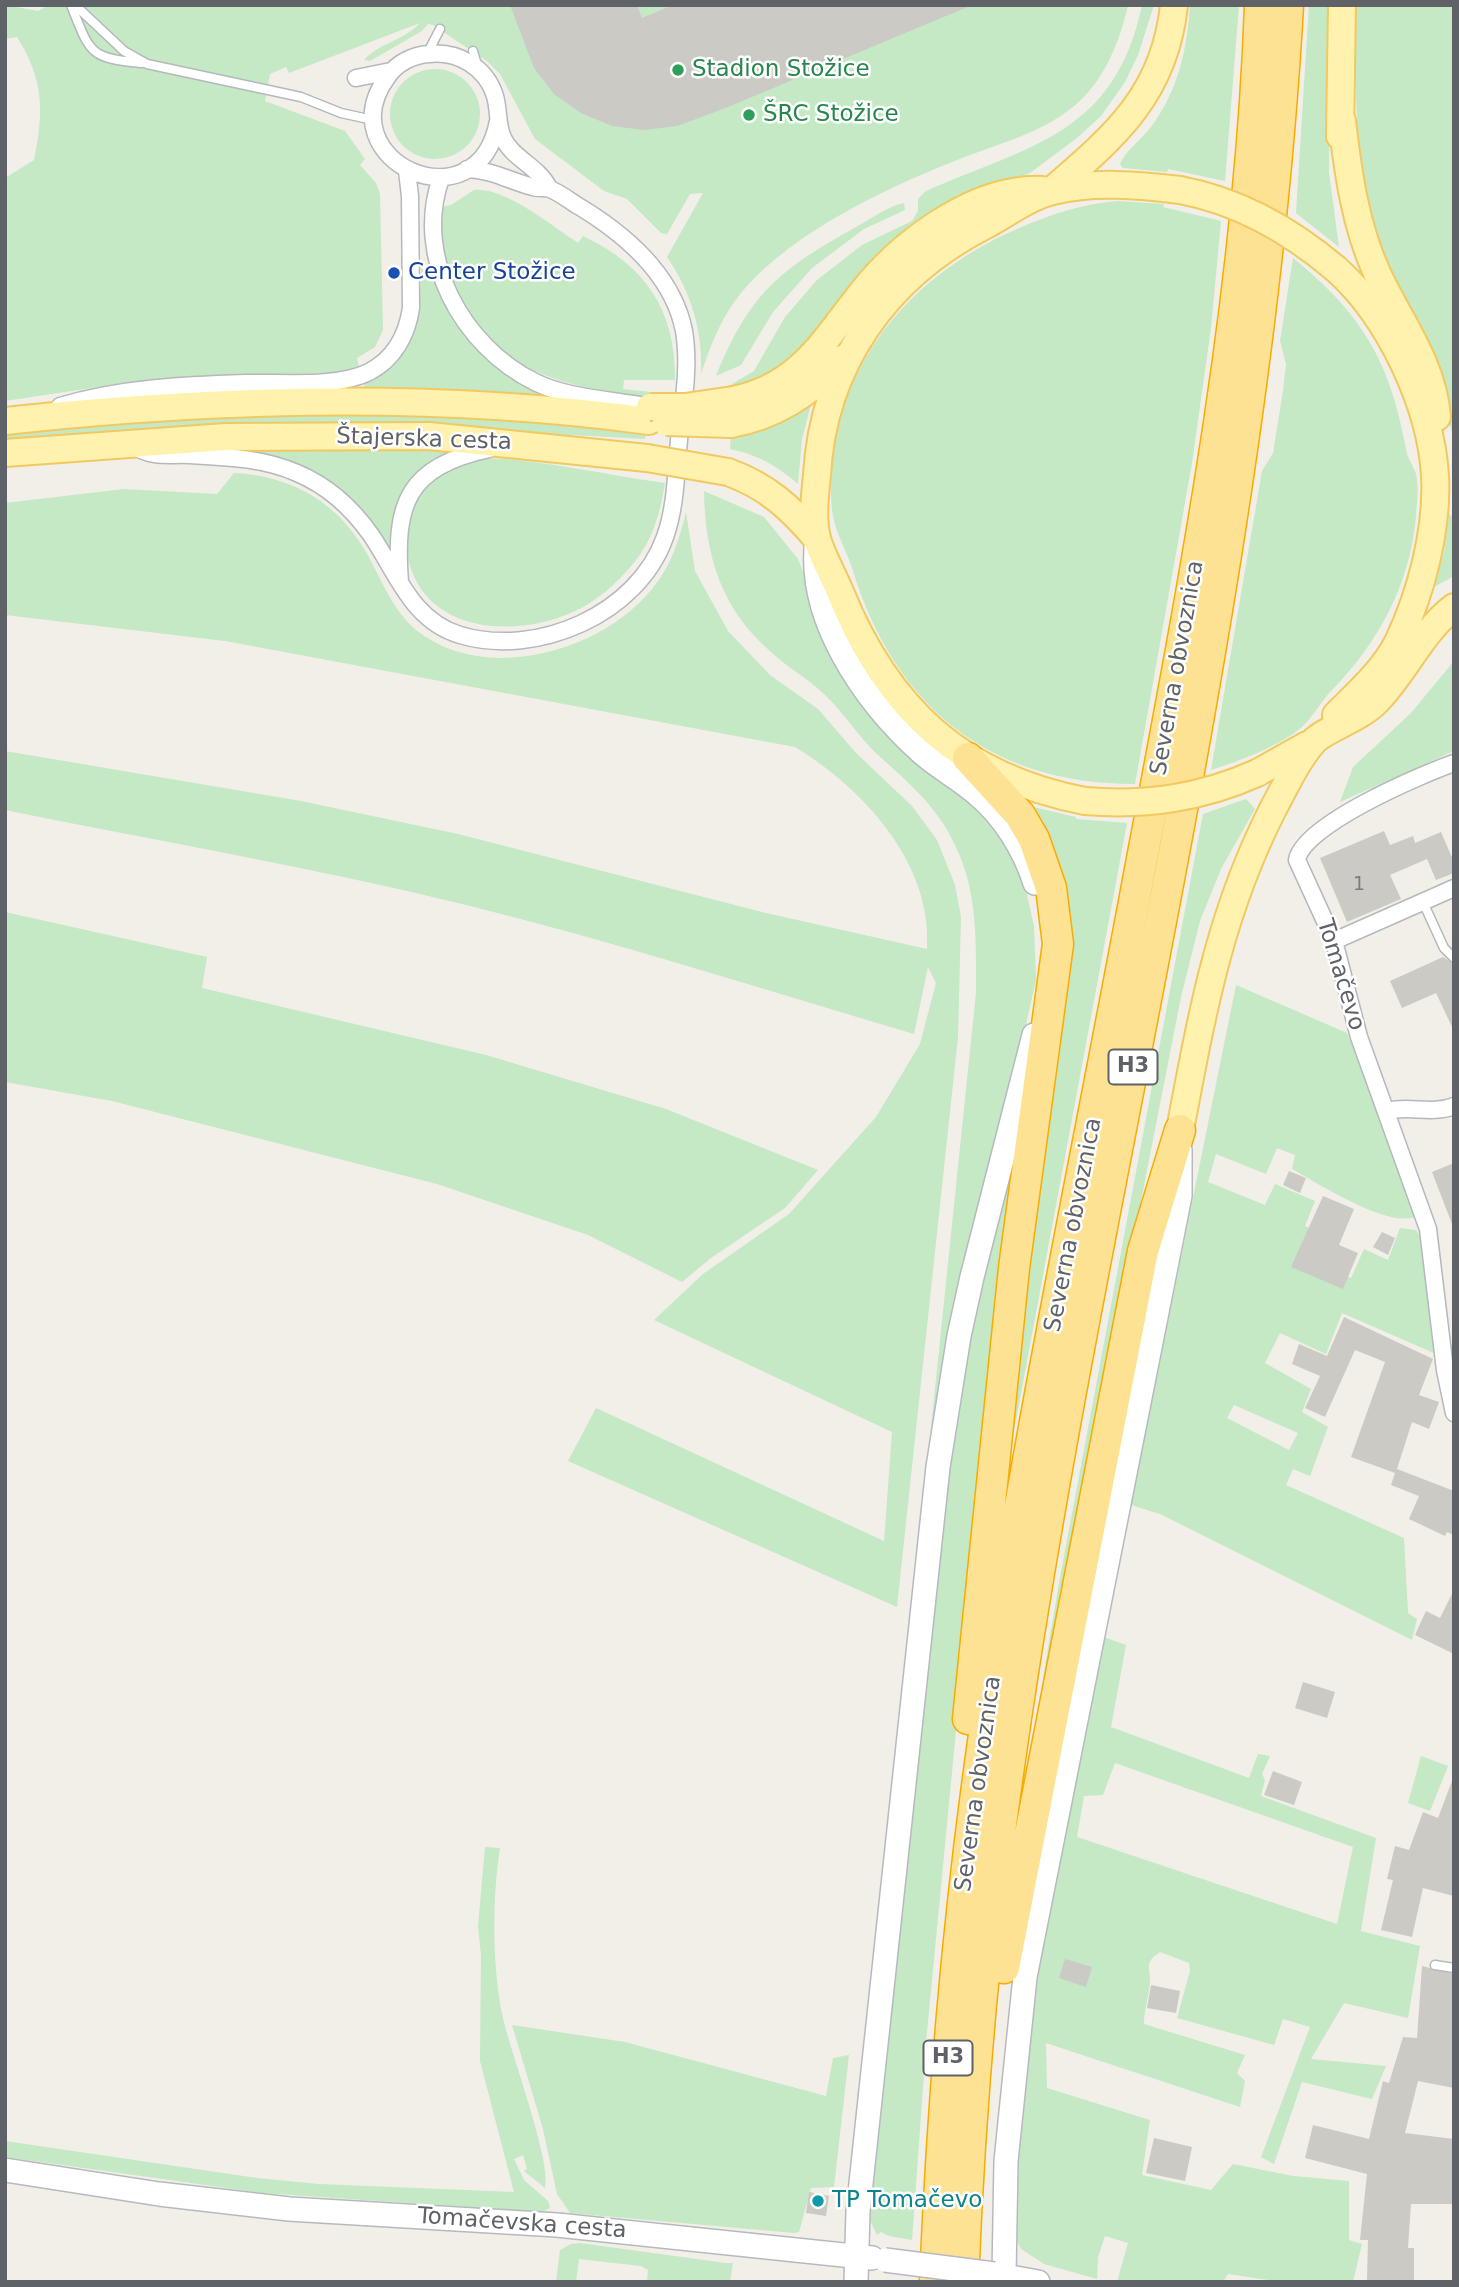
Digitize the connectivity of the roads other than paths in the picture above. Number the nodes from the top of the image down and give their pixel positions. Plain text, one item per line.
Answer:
1 (73, 5) edge
2 (1174, 5) edge
3 (1260, 5) edge
4 (1288, 5) edge
5 (1342, 5) edge
6 (440, 29) dead end
7 (473, 51) dead end
8 (428, 54) junction
9 (147, 64) junction
10 (477, 68) junction
11 (391, 71) junction
12 (356, 78) dead end
13 (373, 120) junction
14 (498, 121) junction
15 (1342, 121) junction
16 (467, 169) junction
17 (407, 171) junction
18 (441, 178) junction
19 (549, 188) junction
20 (1051, 191) junction
21 (1378, 318) junction
22 (850, 350) junction
23 (732, 412) junction
24 (650, 414) junction
25 (10, 420) edge
26 (126, 442) junction
27 (517, 443) junction
28 (5, 453) edge
29 (1434, 457) junction
30 (1454, 485) edge
31 (817, 539) junction
32 (401, 584) junction
33 (1454, 588) edge
34 (1454, 607) edge
35 (1397, 642) junction
36 (1316, 739) junction
37 (968, 758) junction
38 (1454, 763) edge
39 (1454, 888) edge
40 (1422, 900) junction
41 (1334, 941) junction
42 (1454, 958) edge
43 (1454, 1106) edge
44 (1387, 1111) junction
45 (1180, 1130) junction
46 (1454, 1413) edge
47 (971, 1835) junction
48 (1435, 1965) dead end
49 (1454, 1968) edge
50 (970, 2128) junction
51 (5, 2169) edge
52 (856, 2256) junction
53 (999, 2274) junction
54 (856, 2282) edge
55 (934, 2282) edge
56 (963, 2282) edge
57 (1038, 2282) edge

1 - 9 lane
1 - 9 lane
2 - 20 main road
3 - 47 highway, Severna obvoznica / H3
4 - 50 highway, Severna obvoznica / H3
5 - 15 main road
6 - 8 lane
7 - 10 lane
8 - 10 street
8 - 11 street
9 - 13 lane
10 - 14 street
11 - 12 street
11 - 13 street
13 - 17 street
14 - 16 street
14 - 19 street
15 - 21 main road
15 - 29 main road
16 - 18 street
16 - 19 street
17 - 18 street
17 - 25 street
18 - 24 street
19 - 32 street
20 - 21 main road, Štajerska cesta, bridge
20 - 22 main road
20 - 23 main road, Štajerska cesta
21 - 29 main road
22 - 23 main road, Štajerska cesta
22 - 31 main road
23 - 24 main road, Štajerska cesta, bridge
24 - 25 main road, Štajerska cesta
26 - 27 main road, Štajerska cesta
26 - 28 main road, Štajerska cesta
26 - 32 street
27 - 31 main road, Štajerska cesta, bridge
27 - 32 street
29 - 30 main road
29 - 35 main road
31 - 37 main road
31 - 52 street
33 - 35 main road
34 - 36 main road
35 - 36 main road
36 - 37 main road, bridge
36 - 45 main road
37 - 47 highway
38 - 41 street, Tomačevo
39 - 40 street
40 - 41 street
40 - 42 lane
41 - 44 street, Tomačevo
43 - 44 street
44 - 46 street, Tomačevo
45 - 50 highway
45 - 53 street
47 - 55 highway, Severna obvoznica / H3
48 - 49 lane
50 - 56 highway, Severna obvoznica / H3
51 - 52 street, Tomačevska cesta
52 - 53 street, Tomačevska cesta, bridge
52 - 54 street
53 - 57 street, Tomačevska cesta

